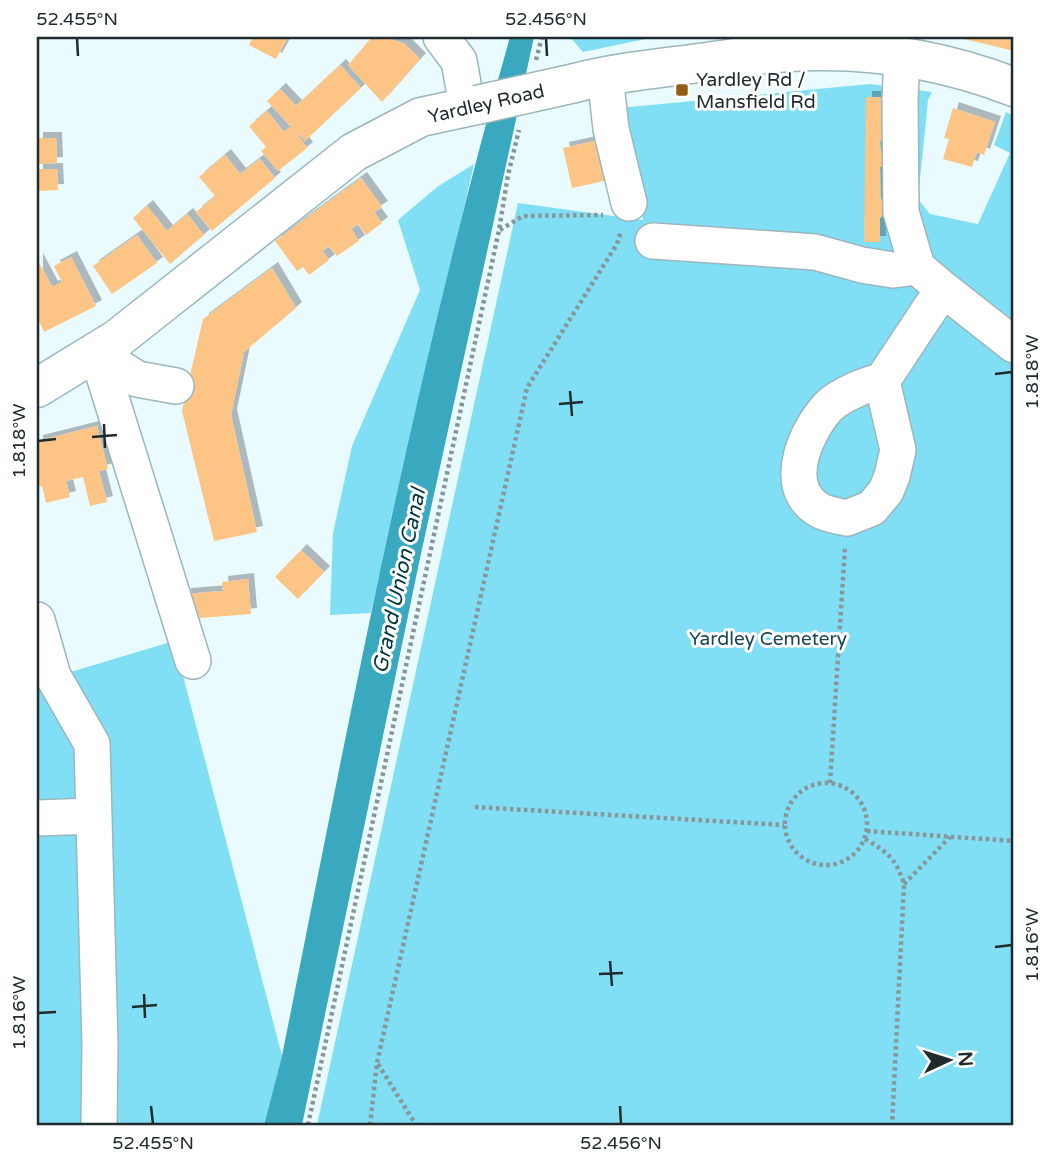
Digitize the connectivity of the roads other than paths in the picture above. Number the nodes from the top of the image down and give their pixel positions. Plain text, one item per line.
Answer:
1 (441, 37) edge
2 (887, 49) edge
3 (590, 79) junction
4 (1014, 87) edge
5 (472, 106) junction
6 (629, 203) road end
7 (653, 241) dead end
8 (917, 267) junction
9 (943, 289) junction
10 (1014, 345) edge
11 (97, 353) junction
12 (882, 381) junction
13 (176, 386) dead end
14 (37, 388) edge
15 (37, 620) edge
16 (193, 661) dead end
17 (94, 816) junction
18 (37, 818) edge
19 (99, 1125) edge

1 - 5 street
2 - 3 main road, Yardley Road
2 - 4 main road, Yardley Road
2 - 8 street
3 - 5 main road, Yardley Road, bridge
3 - 6 street
5 - 11 main road, Yardley Road
7 - 8 street
8 - 9 street
9 - 10 street
9 - 12 street
11 - 13 street
11 - 14 main road, Yardley Road
11 - 16 street
12 - 12 street
15 - 17 street
17 - 18 street
17 - 19 street

